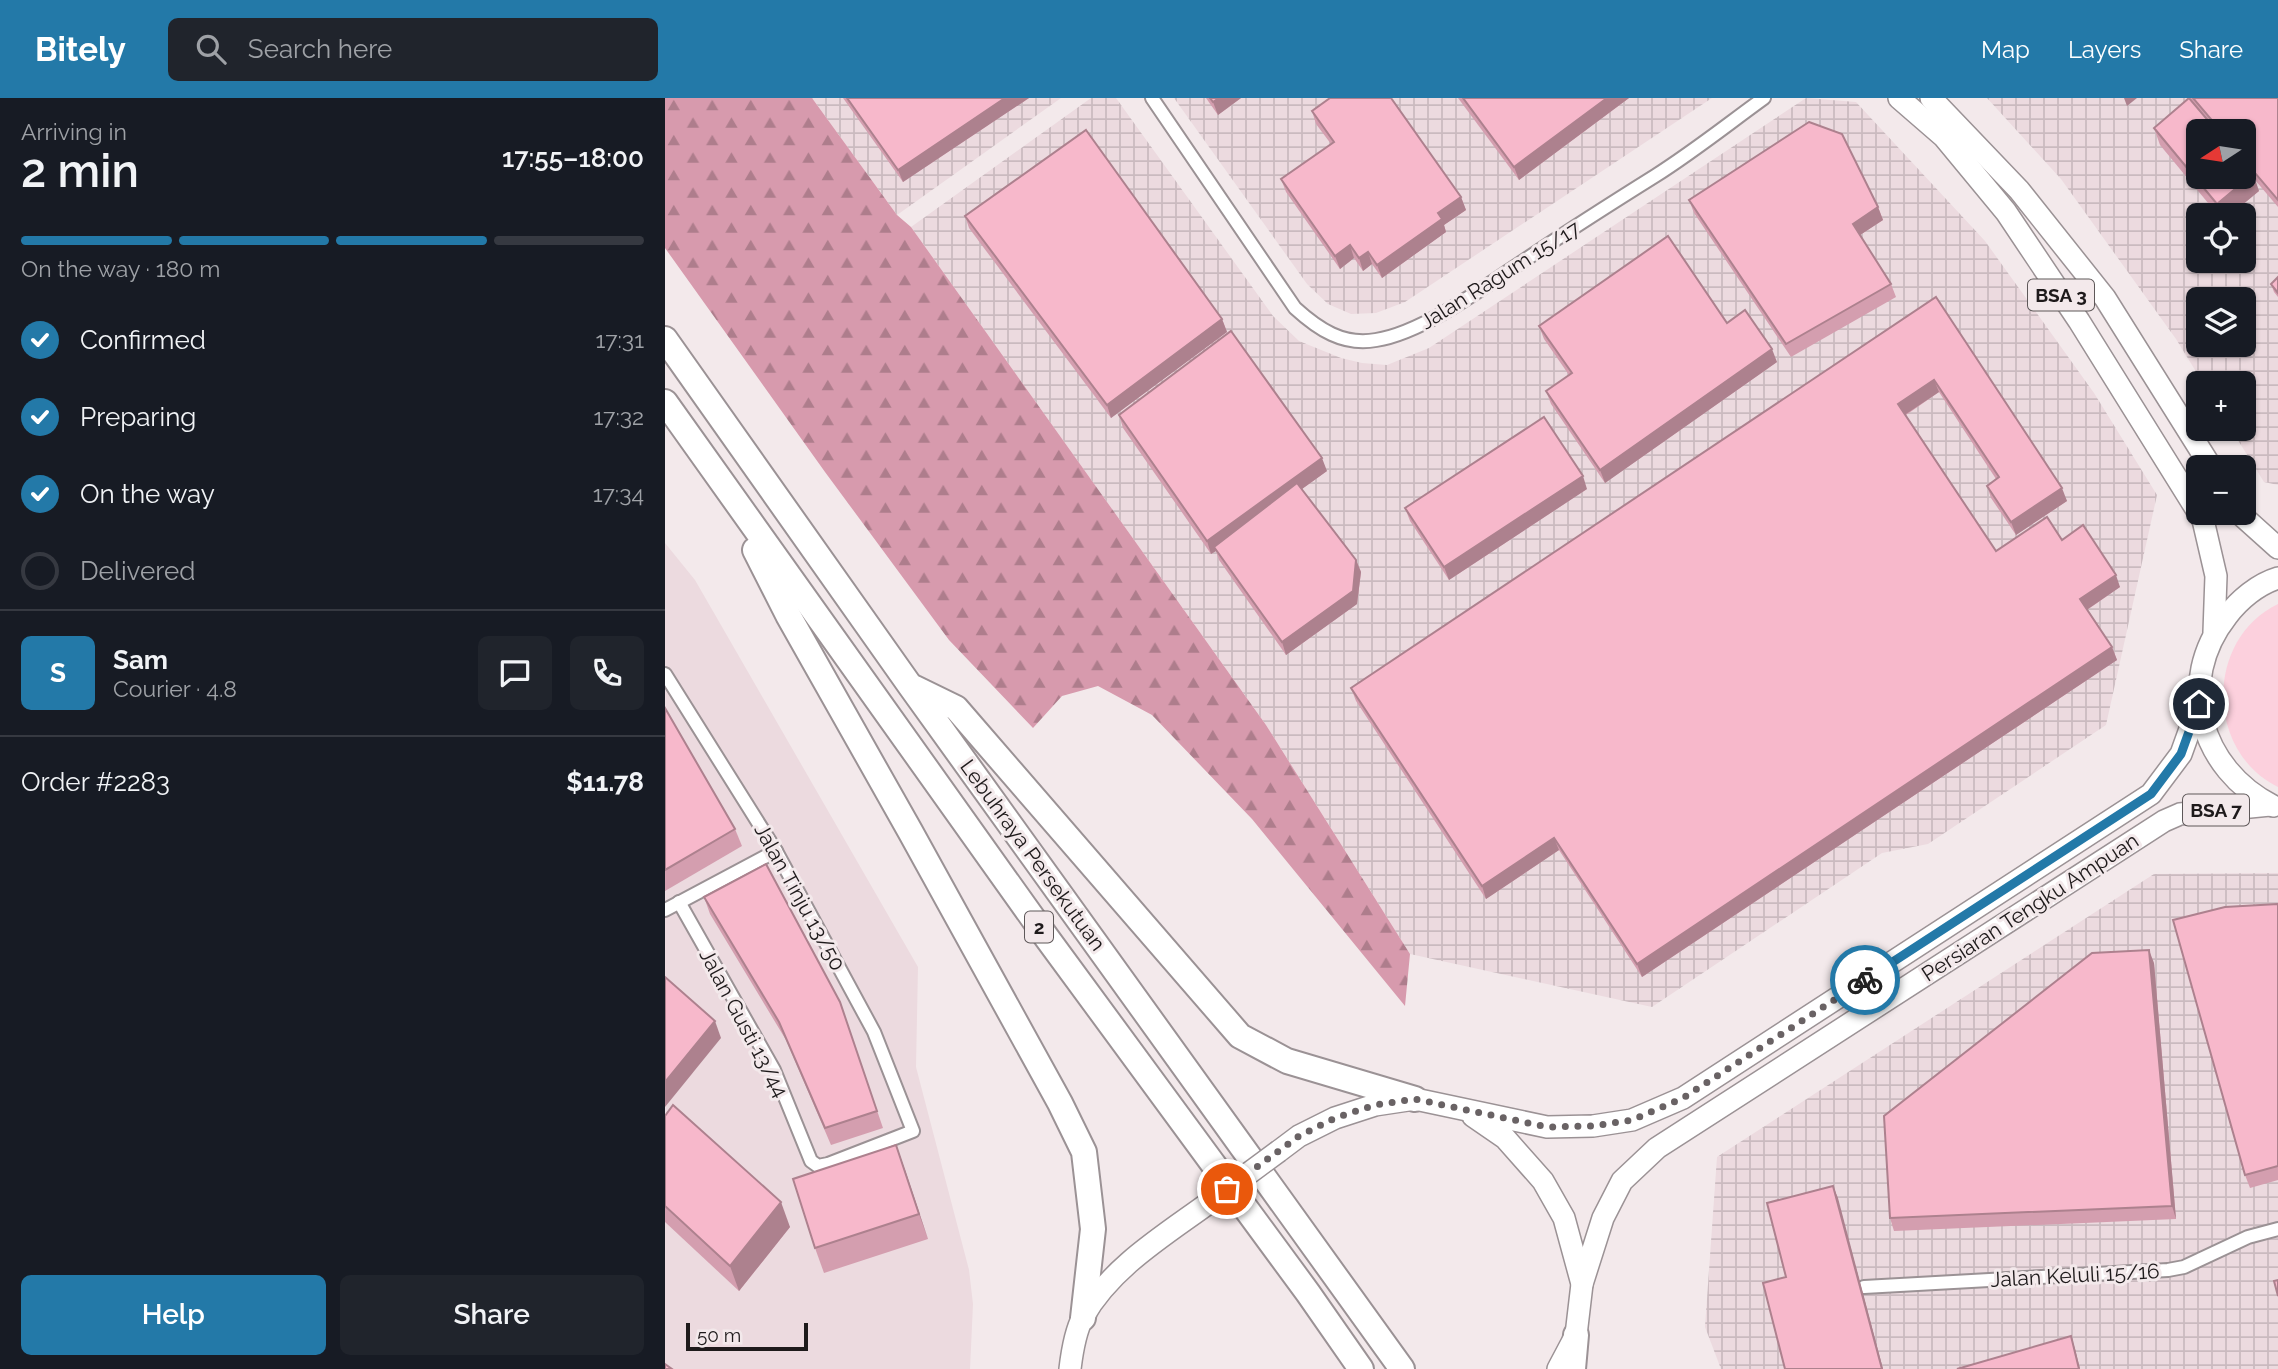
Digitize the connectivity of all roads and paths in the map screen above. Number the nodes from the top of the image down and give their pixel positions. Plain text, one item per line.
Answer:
1 (1153, 98) edge
2 (1764, 98) edge
3 (1899, 98) edge
4 (1931, 98) edge
5 (665, 339) edge
6 (665, 402) edge
7 (2203, 455) edge
8 (721, 482) junction
9 (2186, 493) edge
10 (2204, 525) edge
11 (2252, 525) edge
12 (2278, 548) edge
13 (2278, 578) edge
14 (2214, 632) junction
15 (665, 674) edge
16 (911, 687) junction
17 (2199, 704) junction
18 (2274, 807) edge
19 (776, 851) junction
20 (679, 902) junction
21 (665, 910) edge
22 (1415, 1099) junction
23 (1462, 1109) junction
24 (913, 1131) joint
25 (2278, 1229) edge
26 (1582, 1284) junction
27 (1864, 1287) dead end
28 (1083, 1318) junction
29 (1576, 1335) junction
30 (1070, 1369) edge
31 (1361, 1369) edge
32 (1402, 1369) edge
33 (1558, 1369) edge
34 (1573, 1369) edge

1 - 2 street, Jalan Ragum 15/17
3 - 9 main road, BSA 3
4 - 7 main road, BSA 3
5 - 16 highway, Lebuhraya Persekutuan / 2
6 - 8 highway, Lebuhraya Persekutuan / 2
8 - 28 highway
8 - 31 highway, Lebuhraya Persekutuan / 2
10 - 14 main road, BSA 3
11 - 12 main road
13 - 14 main road
14 - 17 main road
15 - 19 street, Jalan Tinju 13/50
16 - 22 highway
16 - 32 highway, Lebuhraya Persekutuan / 2
17 - 18 main road
17 - 23 main road, Persiaran Tengku Ampuan / BSA 7
18 - 26 main road, Persiaran Tengku Ampuan / BSA 7
19 - 20 street
19 - 24 street, Jalan Tinju 13/50
20 - 21 street
20 - 24 street, Jalan Gusti 13/44
22 - 23 main road, Persiaran Tengku Ampuan
22 - 28 main road, bridge
23 - 26 main road
25 - 27 street, Jalan Keluli 15/16
26 - 29 main road
28 - 30 main road
29 - 33 main road
29 - 34 highway

